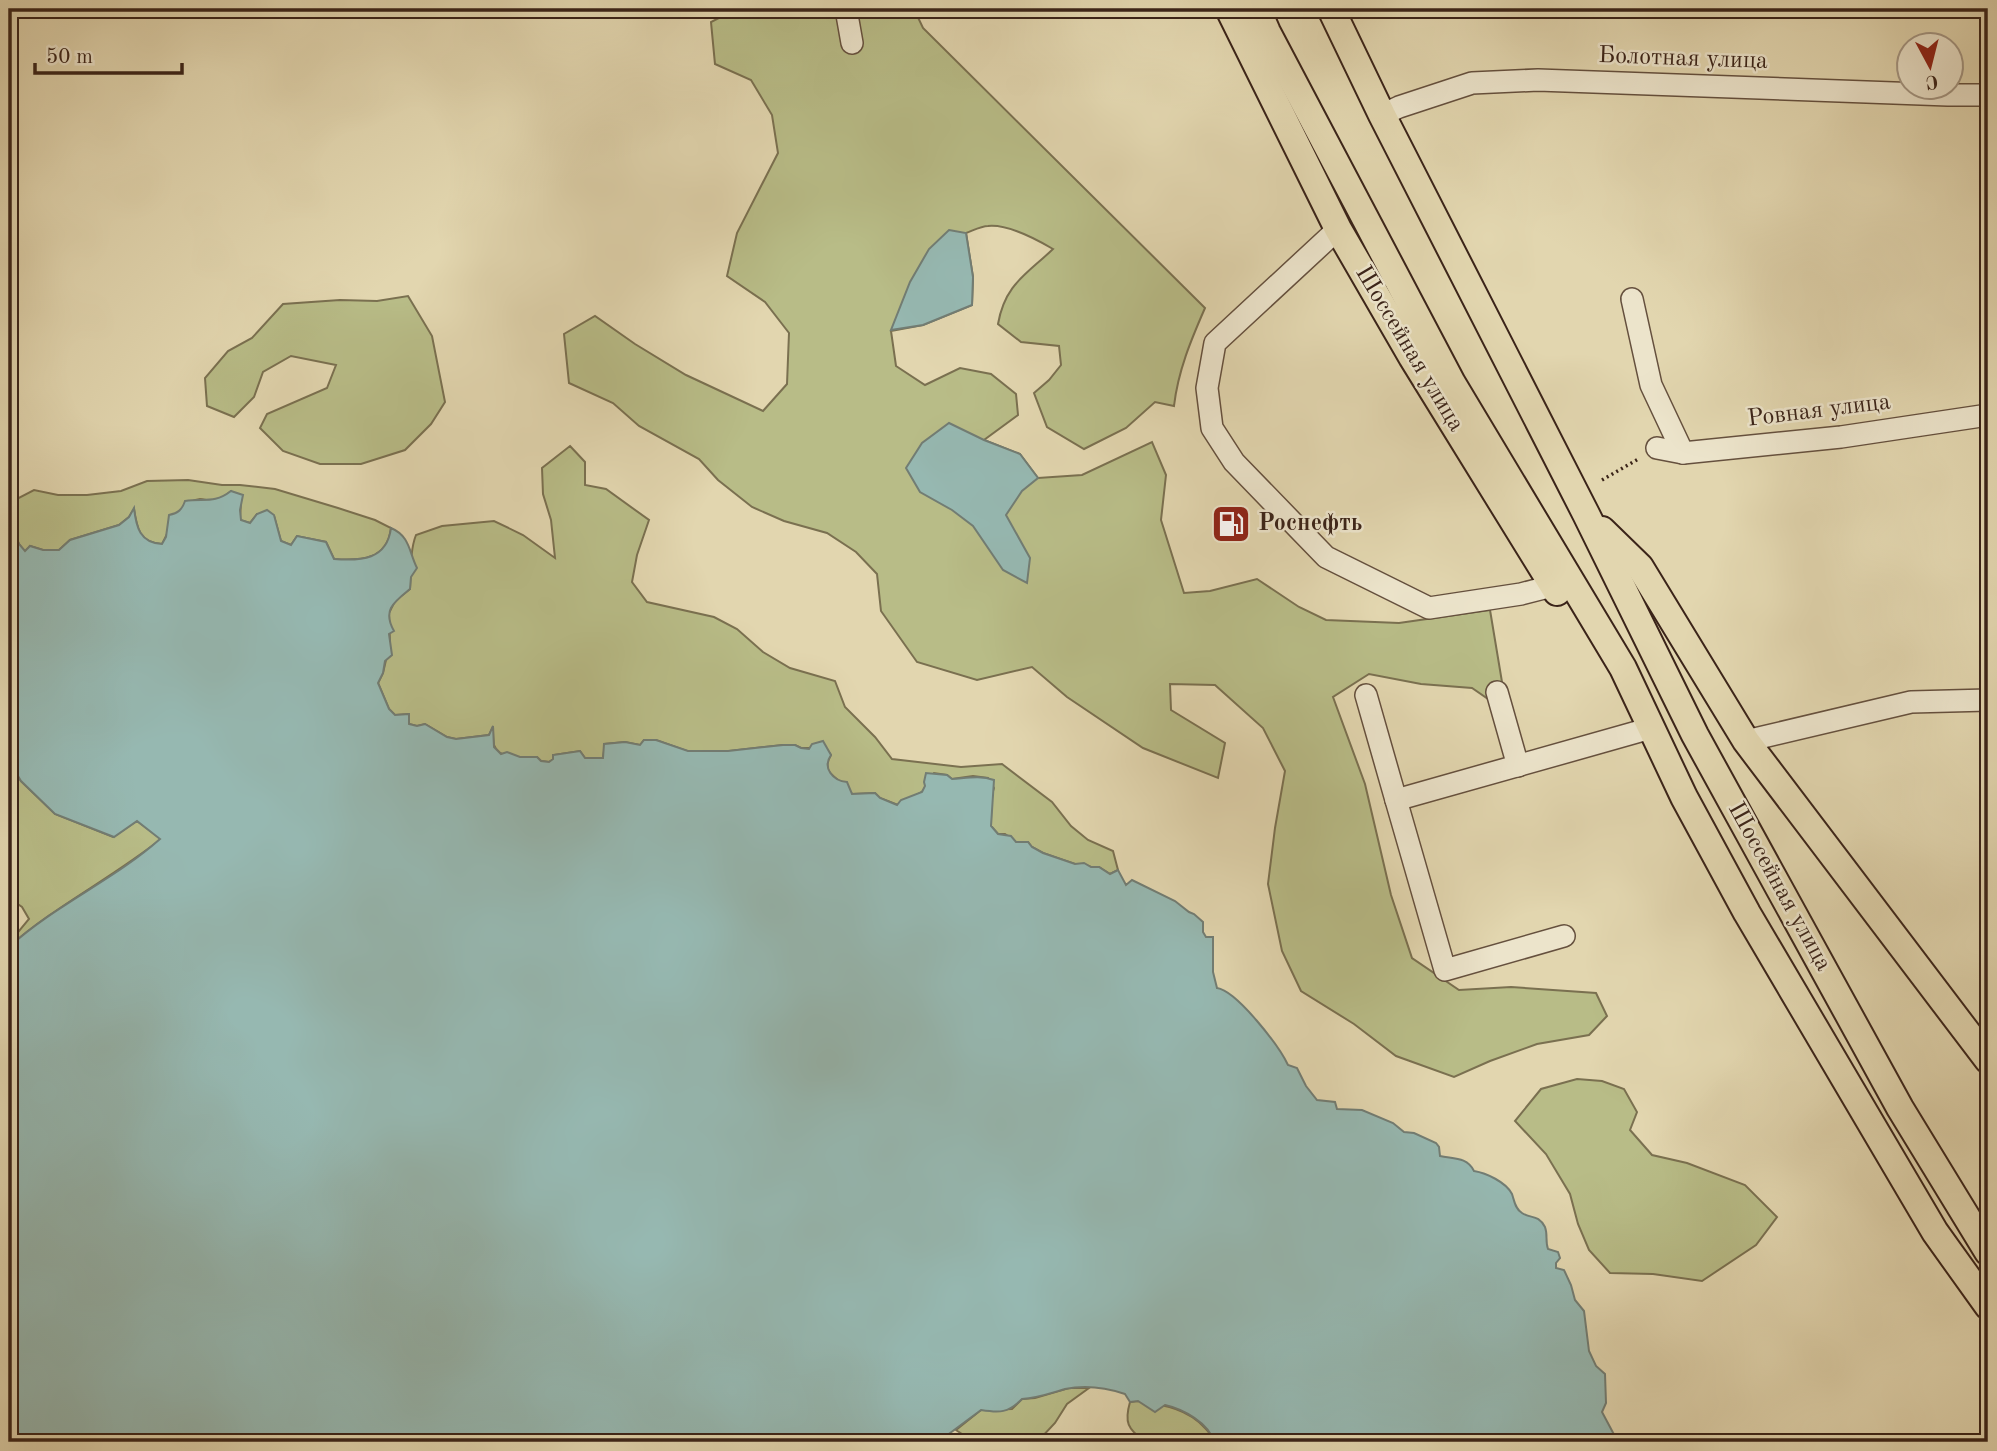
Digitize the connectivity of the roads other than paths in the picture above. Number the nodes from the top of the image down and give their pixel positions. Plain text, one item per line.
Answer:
1 (846, 9) edge
2 (1229, 9) edge
3 (1331, 9) edge
4 (1262, 20) edge
5 (852, 43) dead end
6 (1988, 95) edge
7 (1382, 115) junction
8 (1338, 229) junction
9 (1632, 299) dead end
10 (1988, 415) edge
11 (1657, 448) dead end
12 (1682, 453) junction
13 (1586, 514) junction
14 (1552, 586) junction
15 (1623, 668) junction
16 (1497, 692) dead end
17 (1366, 695) dead end
18 (1988, 700) edge
19 (1651, 728) junction
20 (1746, 741) junction
21 (1518, 765) junction
22 (1396, 800) junction
23 (1564, 936) dead end
24 (1984, 1046) edge
25 (1988, 1252) edge
26 (1988, 1306) edge

1 - 5 street
2 - 8 main road, Шоссейная улица
3 - 7 main road, Шоссейная улица
4 - 15 main road, Шоссейная улица
6 - 7 street, Болотная улица
7 - 13 main road, Шоссейная улица
8 - 14 main road, Шоссейная улица
8 - 14 street
9 - 12 street
10 - 12 street, Ровная улица
11 - 12 street, Ровная улица
13 - 20 main road, Шоссейная улица
13 - 25 main road, Шоссейная улица
14 - 15 main road, Шоссейная улица
15 - 19 main road, Шоссейная улица
16 - 21 street
17 - 22 street
18 - 20 street
19 - 21 street
19 - 26 main road, Шоссейная улица
20 - 24 main road, Шоссейная улица
21 - 22 street
22 - 23 street

